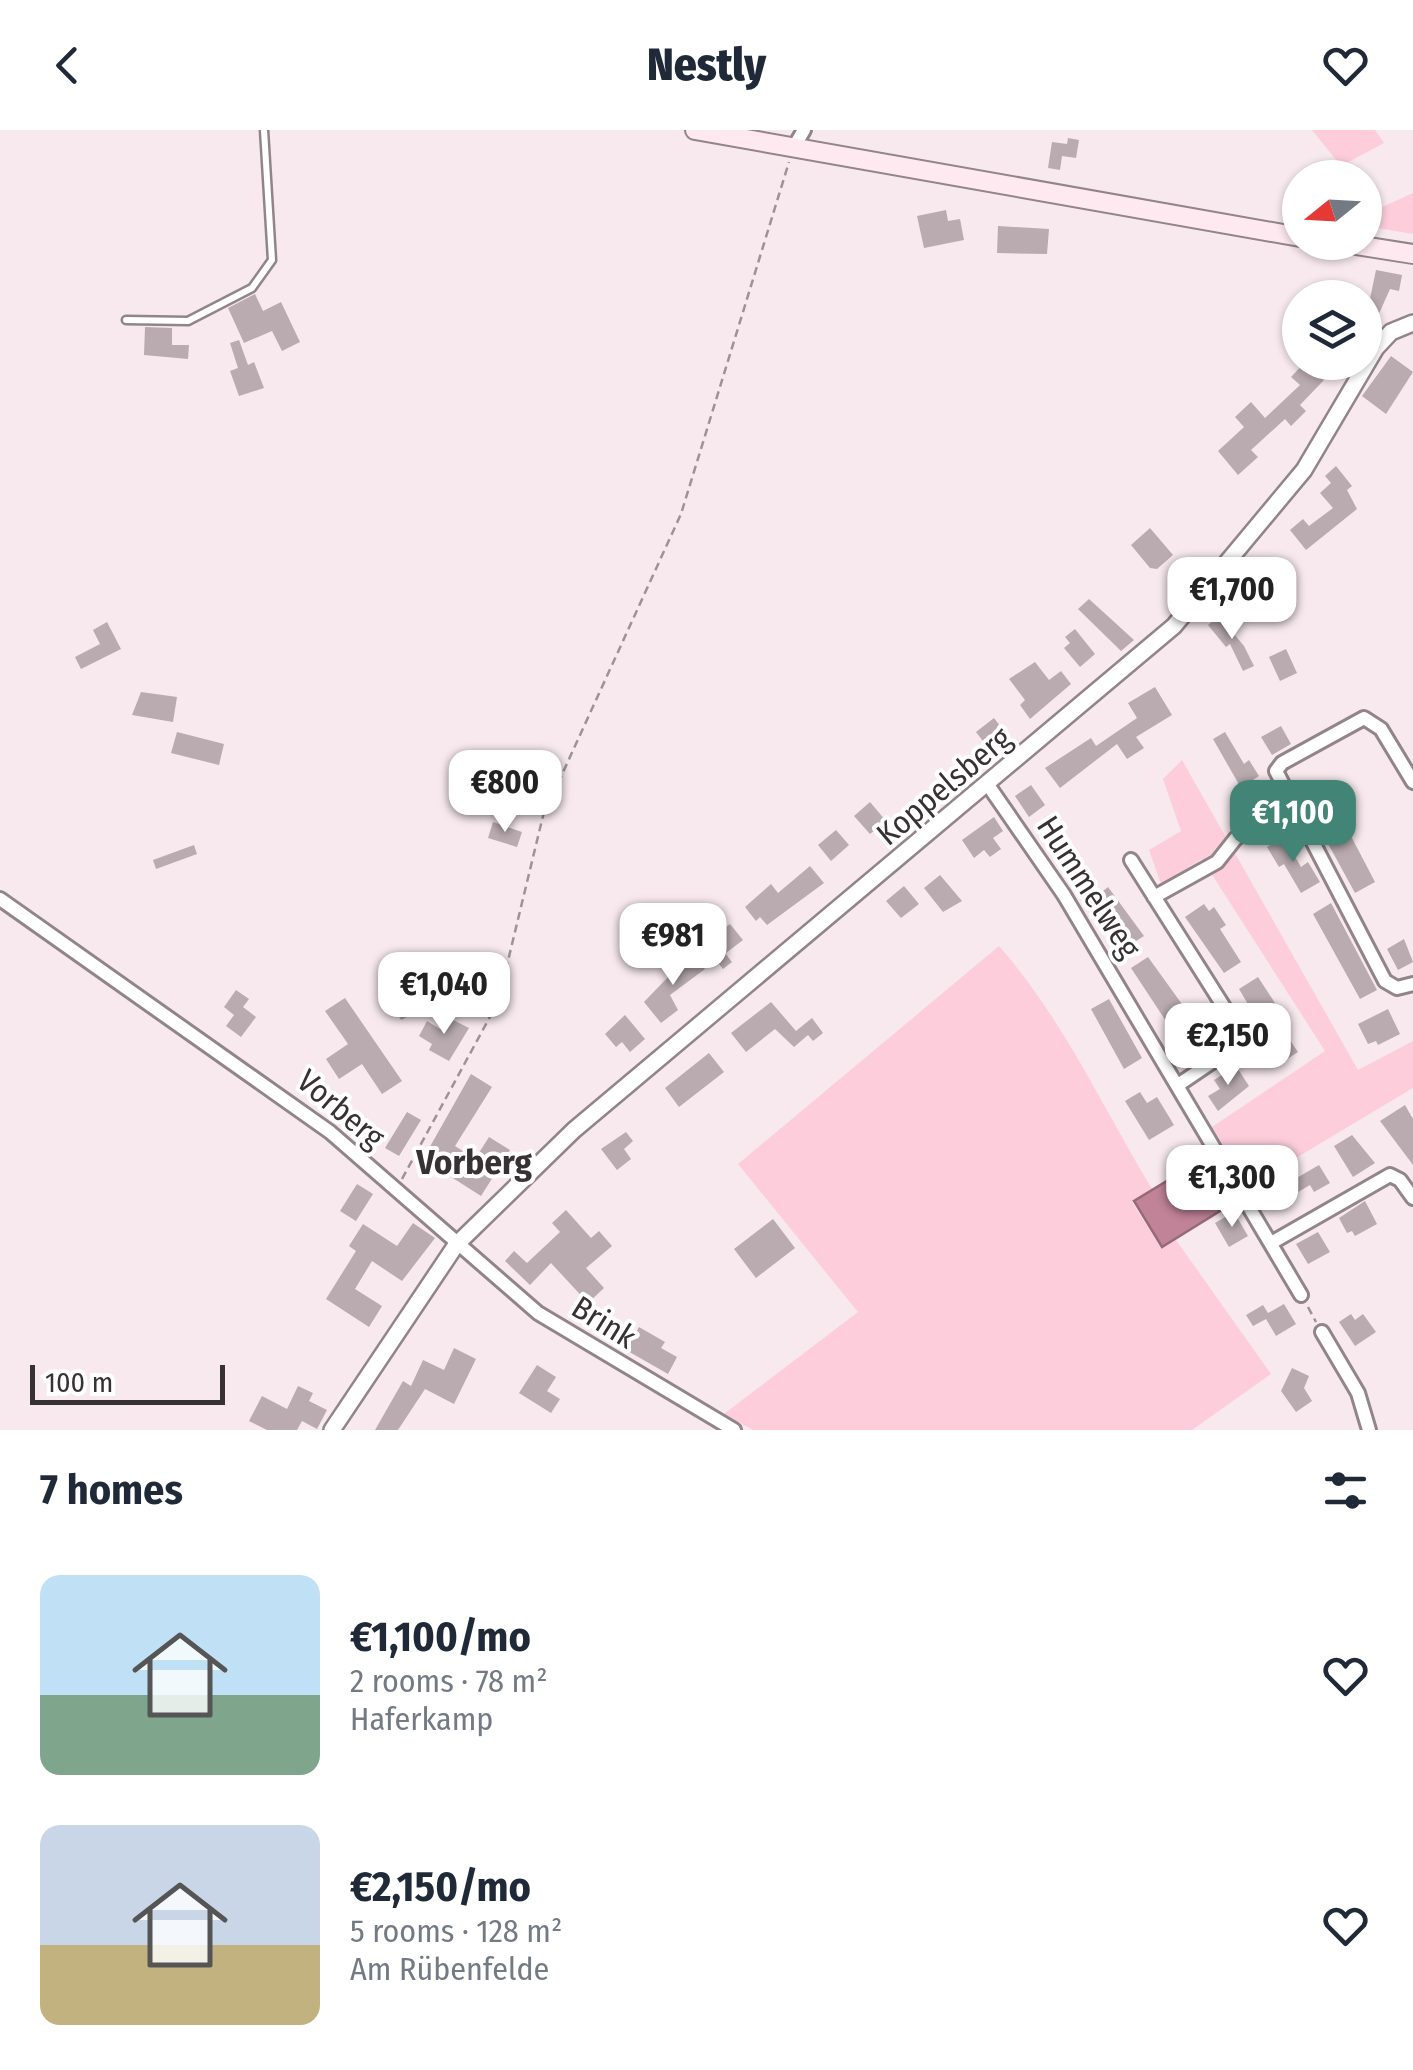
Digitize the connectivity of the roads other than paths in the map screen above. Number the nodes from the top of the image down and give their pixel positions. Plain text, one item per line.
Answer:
1 (264, 130) edge
2 (695, 130) edge
3 (799, 138) edge
4 (1282, 233) edge
5 (1382, 249) edge
6 (1413, 254) edge
7 (126, 320) dead end
8 (1413, 323) edge
9 (1413, 744) edge
10 (1397, 752) junction
11 (1413, 782) edge
12 (988, 785) junction
13 (1292, 806) junction
14 (1131, 860) dead end
15 (1154, 897) junction
16 (0, 899) edge
17 (1413, 984) edge
18 (1178, 1085) junction
19 (1413, 1198) edge
20 (1270, 1242) junction
21 (456, 1246) junction
22 (1301, 1295) road end
23 (1322, 1332) road end
24 (332, 1430) edge
25 (734, 1430) edge
26 (1369, 1430) edge

1 - 7 lane
2 - 3 main road
3 - 4 main road
5 - 6 main road
8 - 12 street, Koppelsberg
9 - 10 street
10 - 11 street
10 - 13 street
12 - 18 street, Hummelweg
12 - 21 street, Koppelsberg
13 - 15 street
13 - 17 street
14 - 15 street
15 - 18 street
16 - 21 street, Vorberg
18 - 20 street, Hummelweg
19 - 20 street
20 - 22 street, Hummelweg
21 - 24 street
21 - 25 street, Brink
23 - 26 street

